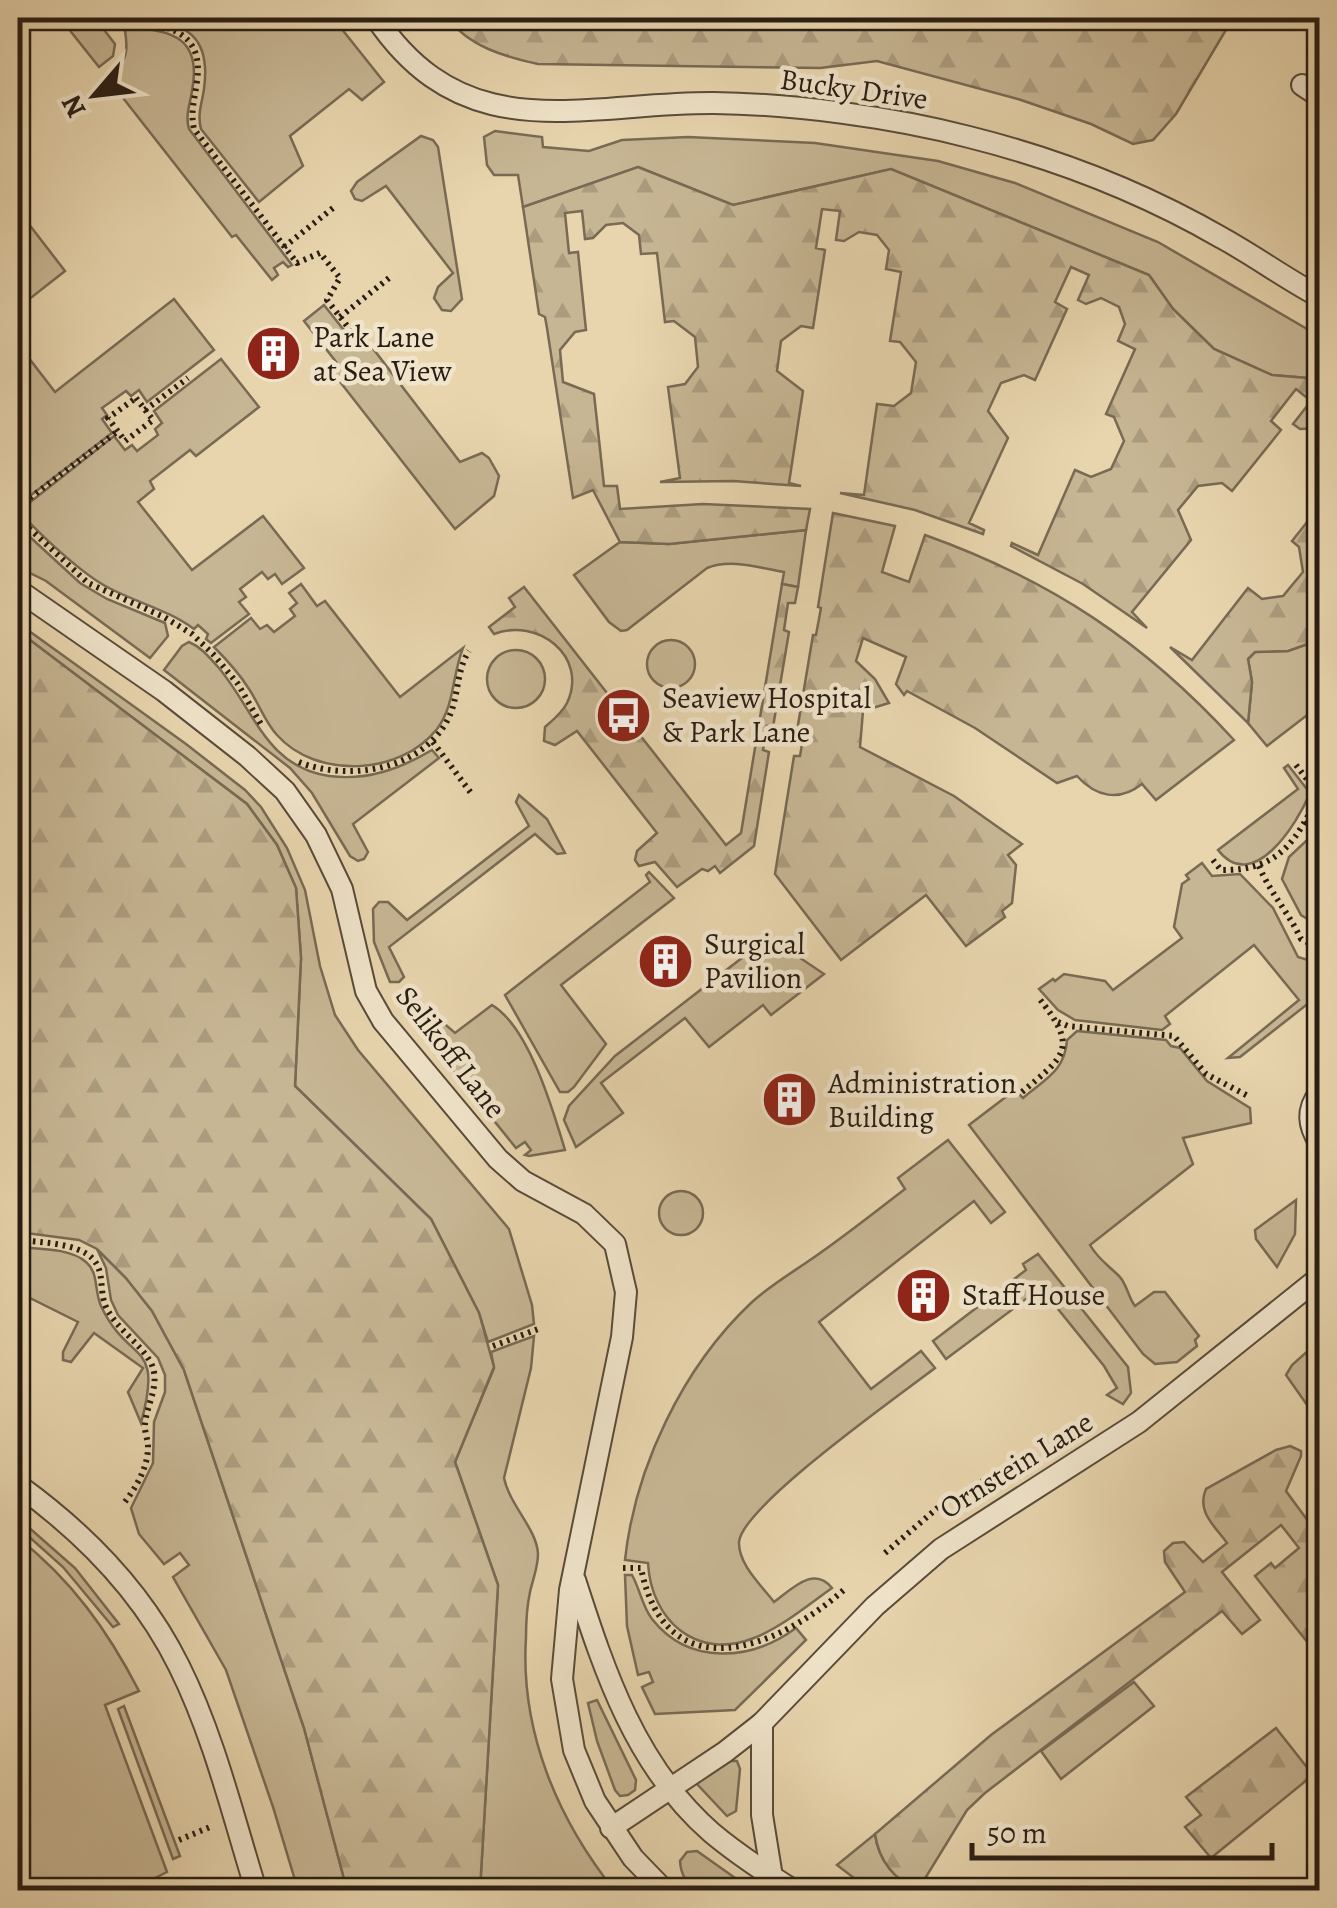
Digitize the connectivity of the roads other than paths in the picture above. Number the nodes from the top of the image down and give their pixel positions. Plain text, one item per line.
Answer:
1 (376, 18) edge
2 (1320, 297) edge
3 (18, 590) edge
4 (1320, 1092) edge
5 (1320, 1144) edge
6 (1320, 1278) edge
7 (18, 1485) edge
8 (573, 1573) junction
9 (762, 1723) junction
10 (670, 1789) junction
11 (610, 1828) junction
12 (772, 1876) junction
13 (256, 1890) edge
14 (664, 1890) edge
15 (793, 1890) edge

1 - 2 lane, Bucky Drive
3 - 8 lane, Selikoff Lane
4 - 5 lane
6 - 9 lane, Ornstein Lane
7 - 13 lane
8 - 10 lane, Selikoff Lane
8 - 11 lane, Selikoff Lane
9 - 10 lane, Ornstein Lane
9 - 12 lane
10 - 11 lane, Ornstein Lane
10 - 12 lane, Selikoff Lane
11 - 14 lane, Selikoff Lane
12 - 15 lane, Selikoff Lane

